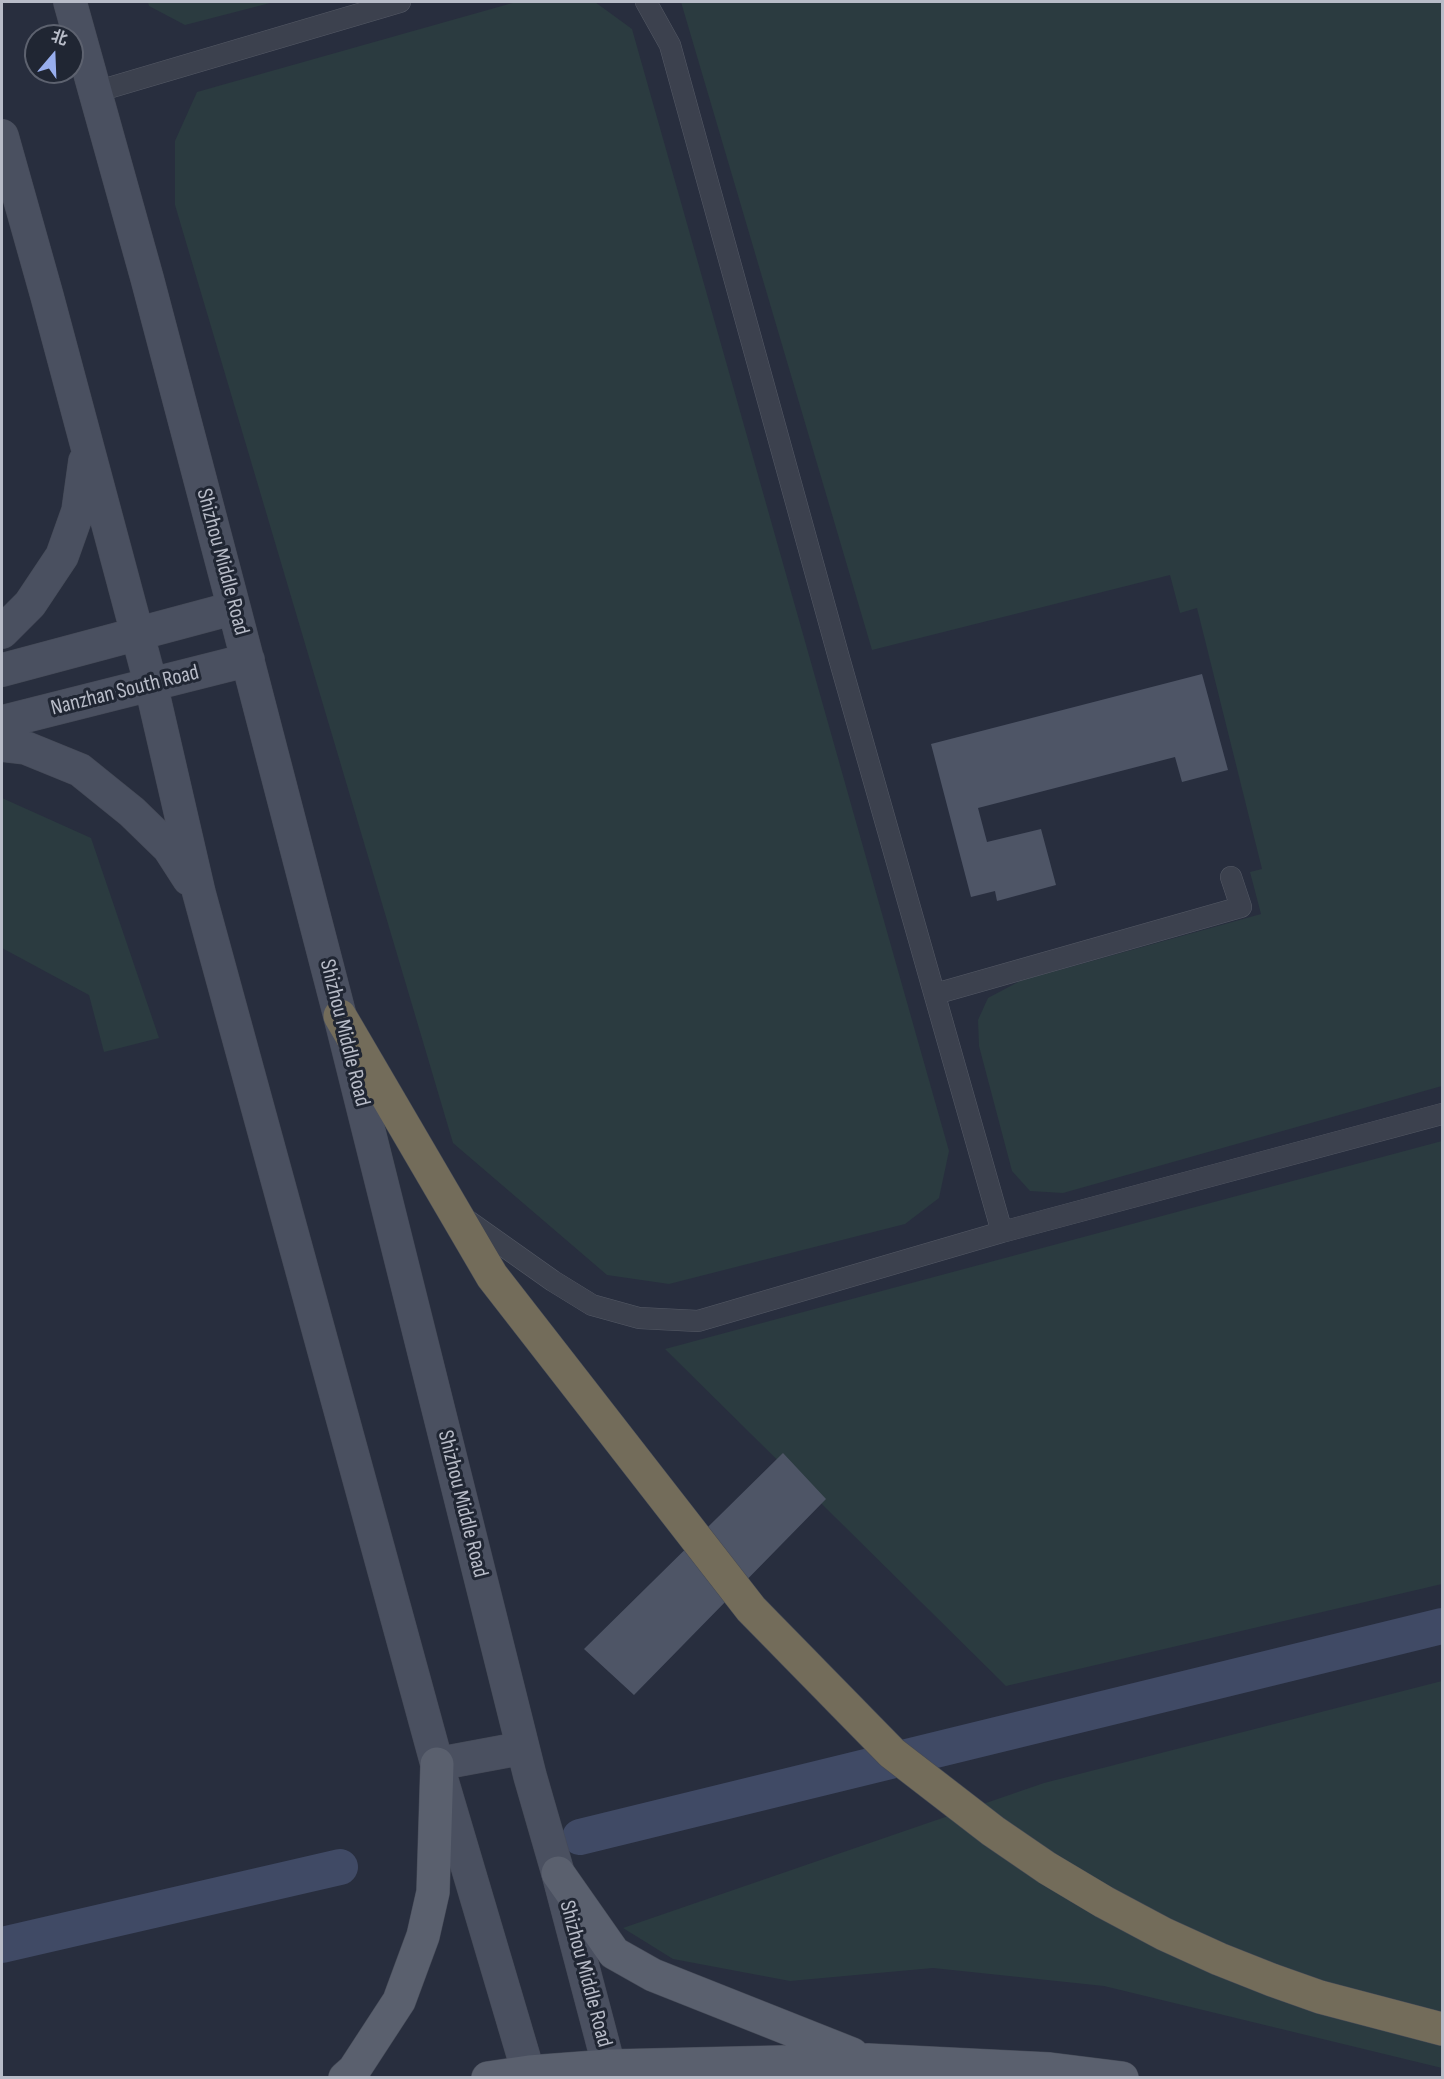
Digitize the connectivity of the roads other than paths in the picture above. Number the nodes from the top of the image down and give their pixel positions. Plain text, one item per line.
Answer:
1 (70, 2) edge
2 (400, 2) edge
3 (646, 2) edge
4 (95, 92) junction
5 (2, 136) edge
6 (87, 445) junction
7 (234, 608) junction
8 (2, 632) edge
9 (138, 634) junction
10 (248, 660) junction
11 (2, 670) edge
12 (151, 685) junction
13 (2, 722) edge
14 (2, 745) edge
15 (1231, 877) dead end
16 (199, 893) junction
17 (935, 994) junction
18 (340, 1016) junction
19 (1443, 1114) edge
20 (453, 1210) junction
21 (1002, 1232) junction
22 (523, 1748) junction
23 (437, 1764) junction
24 (558, 1873) junction
25 (1443, 2029) edge
26 (868, 2060) junction
27 (611, 2072) edge
28 (529, 2075) edge
29 (345, 2078) edge
30 (488, 2078) edge
31 (1122, 2078) edge

1 - 4 main road, Shizhou Middle Road
2 - 4 lane
3 - 17 lane
4 - 7 main road, Shizhou Middle Road
5 - 6 main road
6 - 8 main road
6 - 9 main road
7 - 9 main road
7 - 10 main road, Shizhou Middle Road
9 - 11 main road
9 - 12 main road
10 - 12 main road, Nanzhan South Road
10 - 18 main road, Shizhou Middle Road
12 - 13 main road, Nanzhan South Road
12 - 16 main road
14 - 16 main road
15 - 17 lane
16 - 23 main road
17 - 21 lane
18 - 20 highway
18 - 22 main road, Shizhou Middle Road
19 - 21 lane
20 - 21 lane
20 - 25 highway
22 - 23 main road
22 - 24 main road, Shizhou Middle Road
23 - 28 main road
23 - 29 main road
24 - 26 main road
24 - 27 main road, Shizhou Middle Road
26 - 27 main road
26 - 31 main road
27 - 28 main road
28 - 30 main road

